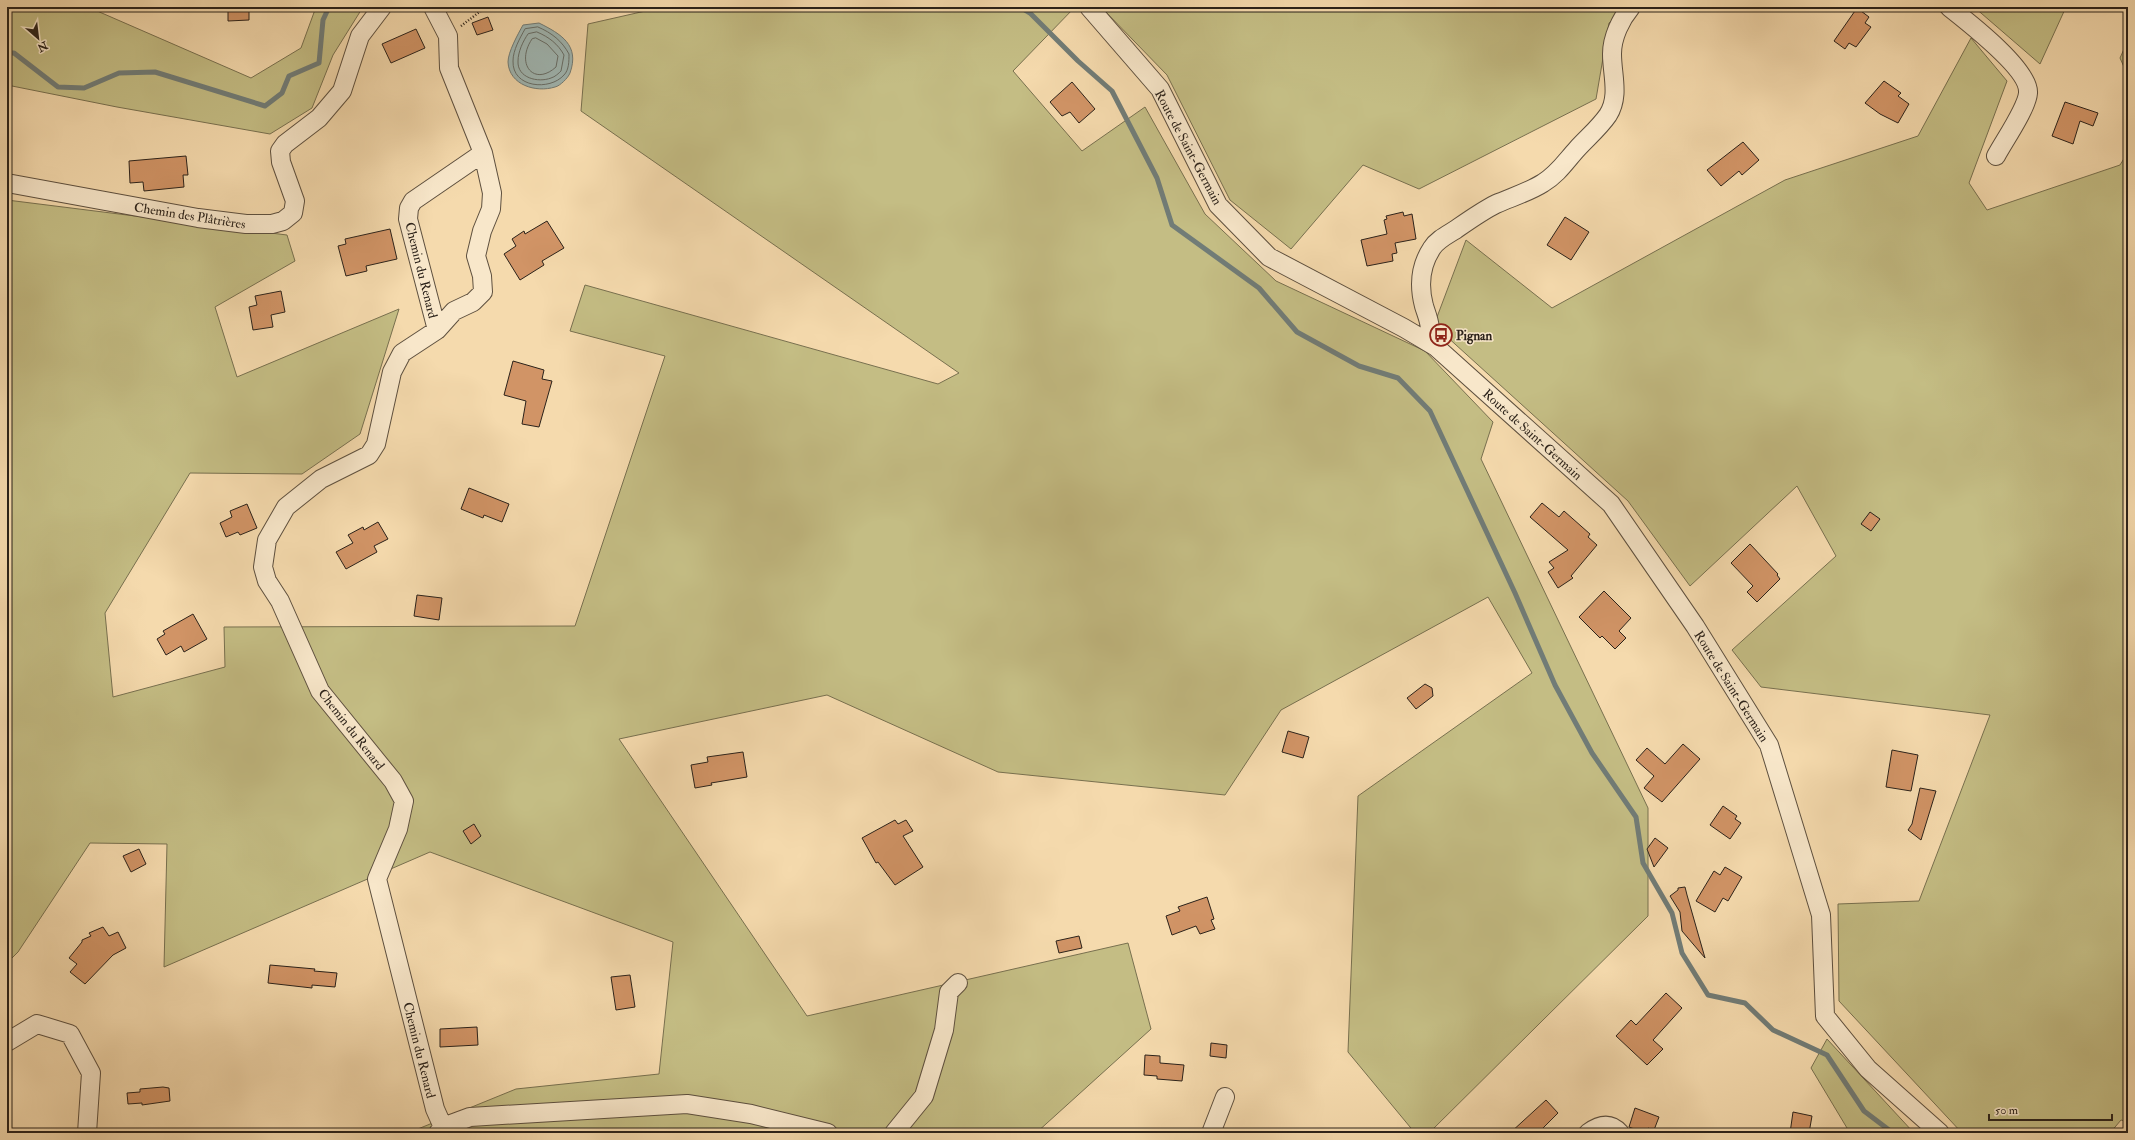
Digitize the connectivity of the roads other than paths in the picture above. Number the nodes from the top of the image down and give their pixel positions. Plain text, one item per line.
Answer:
1 (382, 7) edge
2 (432, 7) edge
3 (1089, 7) edge
4 (1631, 7) edge
5 (1949, 7) edge
6 (483, 153) junction
7 (1996, 156) dead end
8 (7, 183) edge
9 (437, 330) junction
10 (1427, 341) junction
11 (958, 983) dead end
12 (7, 1042) edge
13 (1225, 1097) dead end
14 (441, 1130) edge
15 (87, 1133) edge
16 (828, 1133) edge
17 (894, 1133) edge
18 (1210, 1133) edge
19 (1588, 1133) edge
20 (1620, 1133) edge
21 (1940, 1133) edge

1 - 8 street, Chemin des Plâtrières
2 - 6 street, Chemin du Renard
3 - 10 street, Route de Saint-Germain
4 - 10 street
5 - 7 street
6 - 9 street, Chemin du Renard
6 - 9 street, Chemin du Renard
9 - 14 street, Chemin du Renard
10 - 21 street, Route de Saint-Germain
11 - 17 street
12 - 15 street
13 - 18 street
14 - 16 street, Chemin du Renard
19 - 20 street

